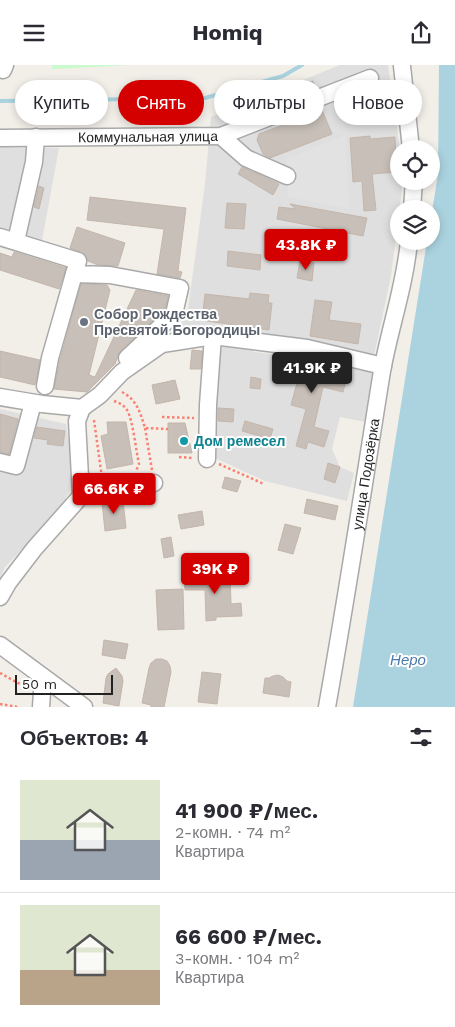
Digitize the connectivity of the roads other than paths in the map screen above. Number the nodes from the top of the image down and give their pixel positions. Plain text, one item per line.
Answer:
1 (4, 65) edge
2 (402, 65) edge
3 (0, 69) edge
4 (370, 78) dead end
5 (221, 136) junction
6 (0, 137) edge
7 (36, 137) junction
8 (410, 140) edge
9 (287, 176) dead end
10 (0, 237) edge
11 (16, 241) junction
12 (408, 250) edge
13 (74, 274) junction
14 (213, 336) junction
15 (383, 366) junction
16 (122, 372) junction
17 (0, 397) edge
18 (37, 404) junction
19 (89, 411) junction
20 (207, 459) road end
21 (0, 462) edge
22 (154, 483) road end
23 (82, 496) junction
24 (0, 597) edge
25 (0, 645) edge
26 (43, 677) junction
27 (42, 701) edge
28 (84, 707) edge
29 (326, 707) edge

1 - 3 street
2 - 8 street
4 - 5 street, Коммунальная улица
5 - 7 street, Коммунальная улица
5 - 9 street
6 - 7 street, Коммунальная улица
7 - 11 street
10 - 11 street
11 - 13 street
12 - 15 street, улица Подозёрка
13 - 16 street
13 - 18 street
14 - 15 street
14 - 16 street
14 - 20 street
15 - 29 street, улица Подозёрка
16 - 19 street
17 - 18 street
18 - 19 street
18 - 21 street
19 - 23 street
22 - 23 street
23 - 24 street
25 - 26 street
26 - 27 street
26 - 28 street

